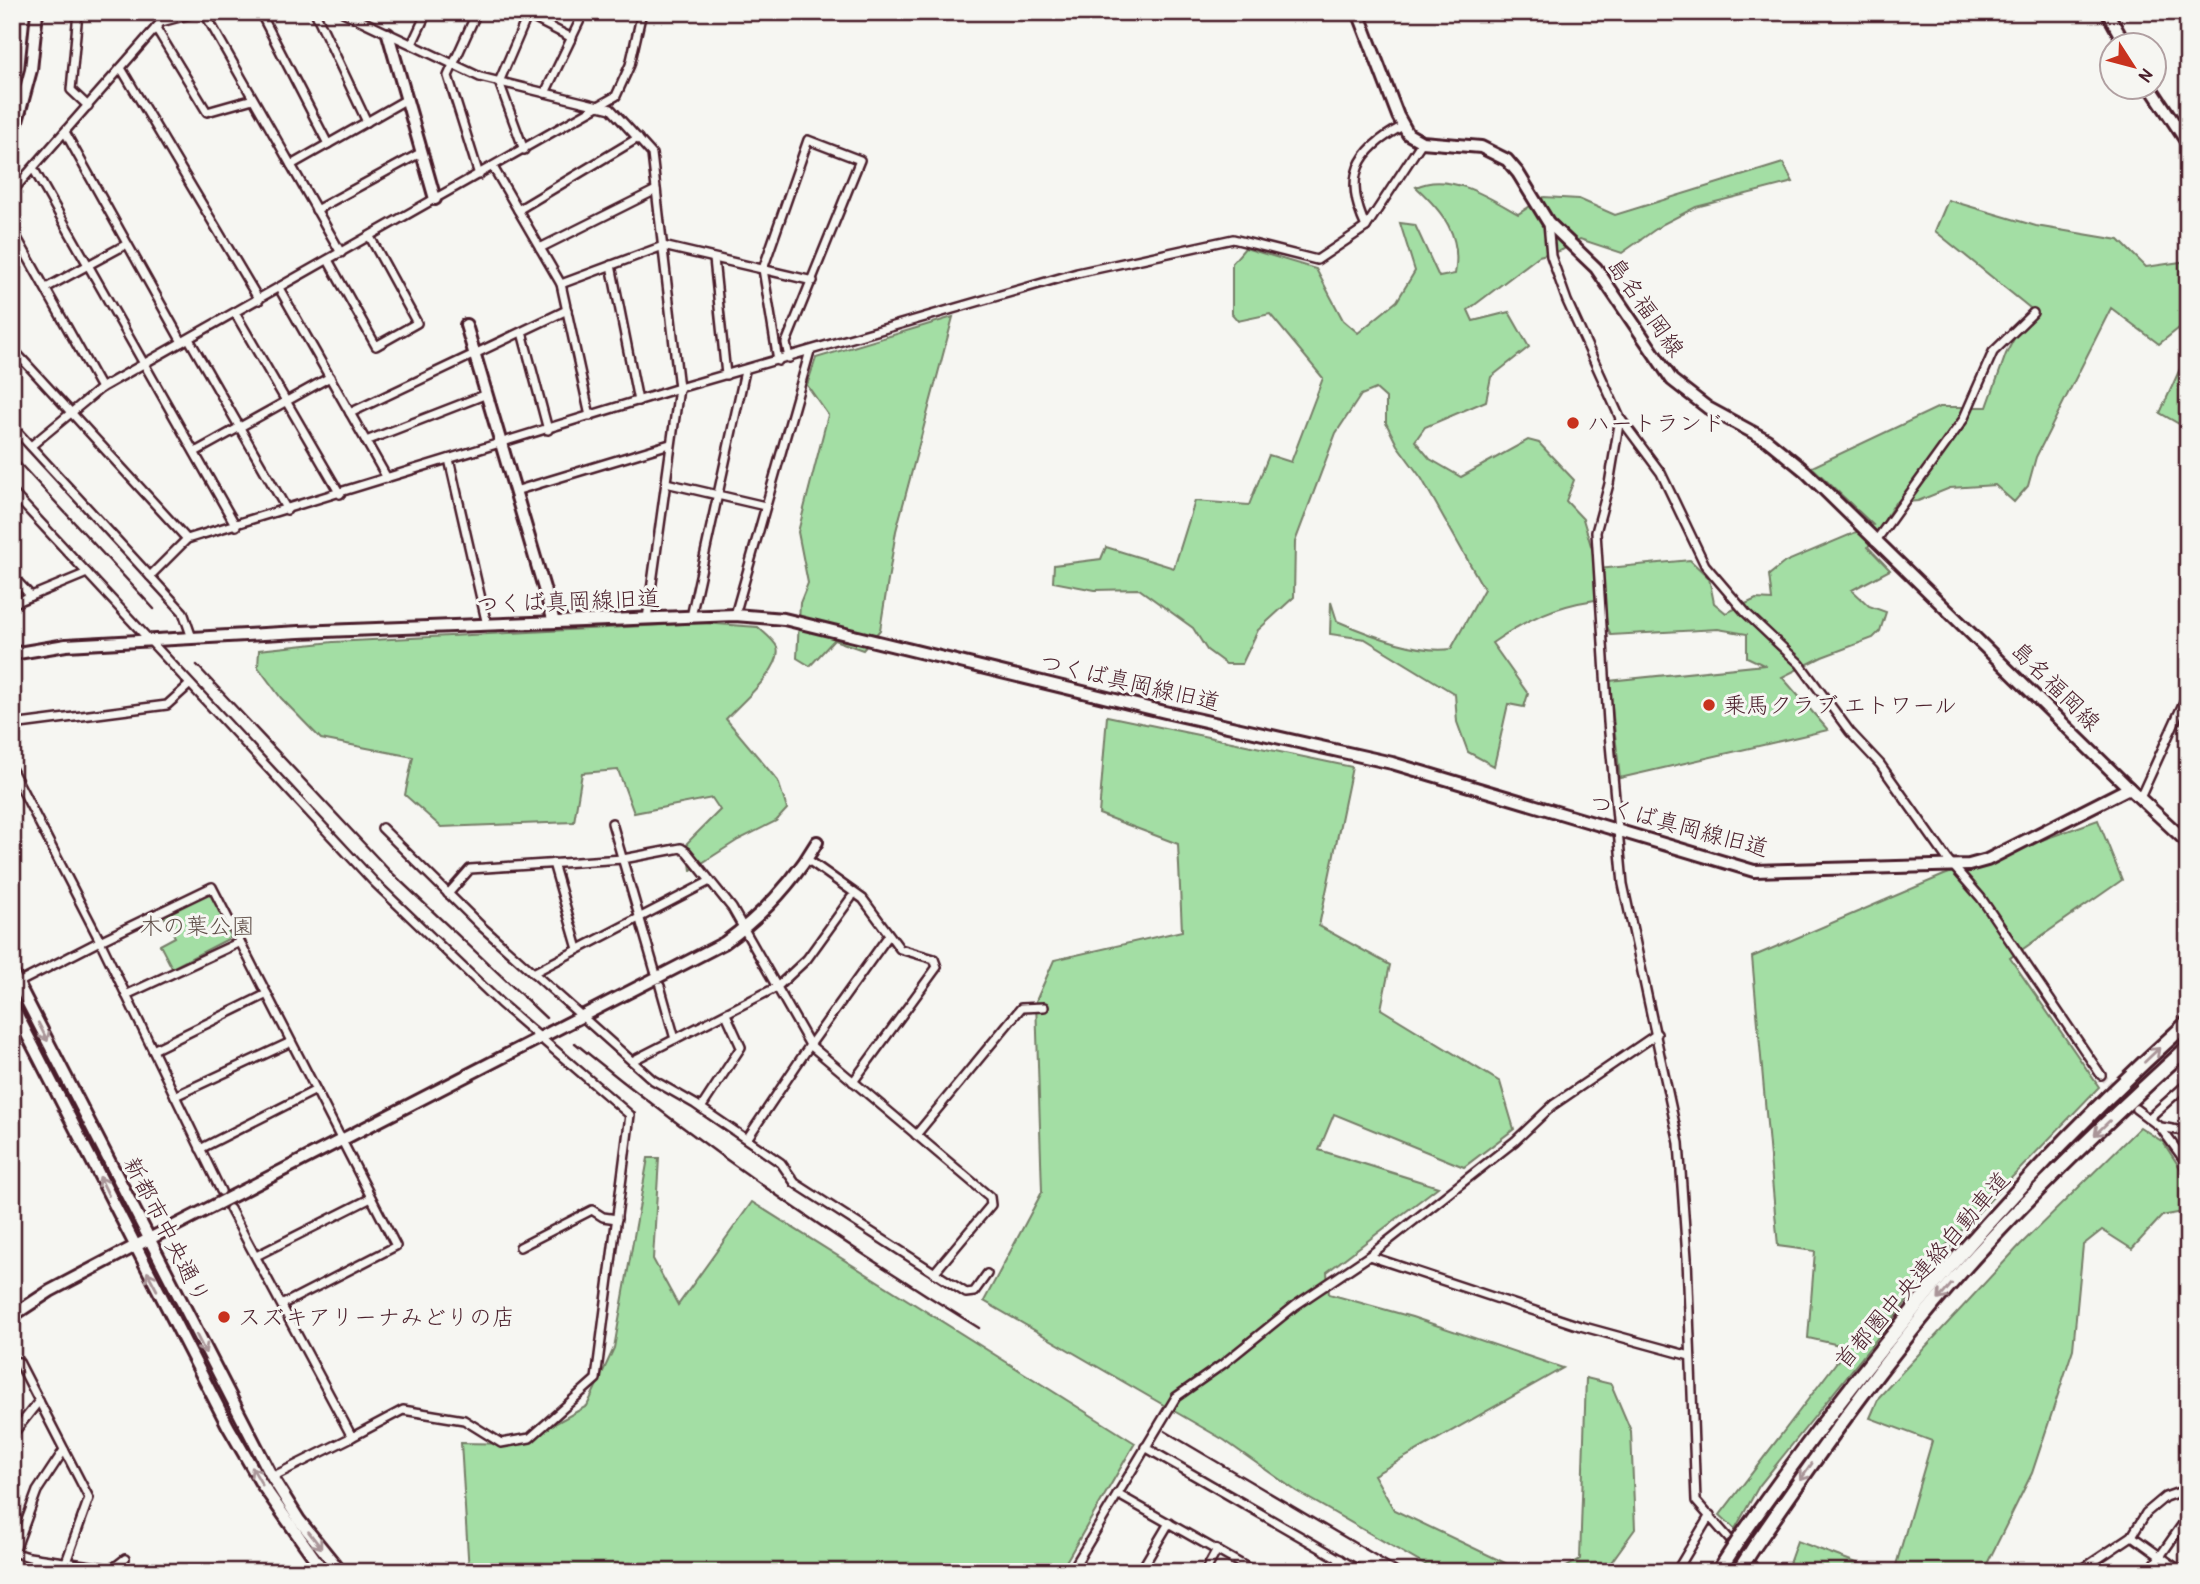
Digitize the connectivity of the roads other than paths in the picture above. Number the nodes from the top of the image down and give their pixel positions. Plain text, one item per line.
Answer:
1 (37, 12) edge
2 (78, 12) edge
3 (198, 12) edge
4 (204, 12) edge
5 (260, 12) edge
6 (315, 12) edge
7 (343, 12) edge
8 (427, 12) edge
9 (477, 12) edge
10 (584, 12) edge
11 (642, 12) edge
12 (1358, 12) edge
13 (2107, 12) edge
14 (156, 13) edge
15 (526, 13) edge
16 (159, 25) junction
17 (2118, 32) edge
18 (388, 34) junction
19 (572, 38) junction
20 (412, 44) junction
21 (452, 63) junction
22 (121, 68) junction
23 (499, 82) junction
24 (545, 93) junction
25 (253, 99) junction
26 (407, 99) junction
27 (2160, 102) edge
28 (88, 106) junction
29 (600, 107) junction
30 (367, 122) junction
31 (1403, 126) junction
32 (65, 132) junction
33 (638, 138) junction
34 (12, 140) edge
35 (1422, 142) junction
36 (328, 144) junction
37 (2188, 144) edge
38 (523, 150) junction
39 (422, 152) junction
40 (291, 165) junction
41 (493, 167) junction
42 (33, 168) junction
43 (479, 175) junction
44 (14, 189) edge
45 (656, 190) junction
46 (435, 199) junction
47 (316, 210) junction
48 (518, 210) junction
49 (1548, 222) junction
50 (1366, 227) junction
51 (12, 229) edge
52 (370, 237) junction
53 (127, 244) junction
54 (663, 246) junction
55 (540, 248) junction
56 (341, 253) junction
57 (714, 259) junction
58 (328, 260) junction
59 (88, 265) junction
60 (611, 265) junction
61 (763, 269) junction
62 (813, 281) junction
63 (561, 284) junction
64 (46, 288) junction
65 (279, 288) junction
66 (259, 300) junction
67 (567, 310) junction
68 (235, 313) junction
69 (2033, 313) dead end
70 (466, 325) dead end
71 (522, 331) junction
72 (186, 340) junction
73 (12, 348) edge
74 (810, 351) junction
75 (474, 352) junction
76 (789, 358) junction
77 (778, 361) junction
78 (144, 363) junction
79 (745, 371) junction
80 (726, 374) junction
81 (330, 377) junction
82 (101, 387) junction
83 (679, 388) junction
84 (487, 394) junction
85 (286, 401) junction
86 (638, 401) junction
87 (70, 411) junction
88 (350, 413) junction
89 (590, 416) junction
90 (1620, 418) junction
91 (12, 426) edge
92 (240, 427) junction
93 (548, 430) junction
94 (366, 441) junction
95 (502, 444) junction
96 (670, 444) junction
97 (31, 446) junction
98 (195, 452) junction
99 (449, 459) junction
100 (387, 478) junction
101 (666, 483) junction
102 (515, 491) junction
103 (12, 492) edge
104 (340, 494) junction
105 (717, 496) junction
106 (765, 506) junction
107 (288, 510) junction
108 (236, 526) junction
109 (187, 539) junction
110 (1875, 542) junction
111 (87, 573) junction
112 (12, 576) edge
113 (150, 576) junction
114 (31, 596) junction
115 (12, 604) edge
116 (735, 615) junction
117 (691, 617) junction
118 (647, 619) junction
119 (554, 622) junction
120 (487, 625) junction
121 (192, 638) junction
122 (148, 641) junction
123 (12, 654) edge
124 (190, 685) junction
125 (2188, 693) edge
126 (12, 725) edge
127 (12, 770) edge
128 (2129, 788) junction
129 (2140, 798) junction
130 (612, 822) dead end
131 (382, 828) dead end
132 (1617, 832) junction
133 (817, 842) dead end
134 (2188, 843) edge
135 (623, 859) junction
136 (807, 859) junction
137 (553, 863) junction
138 (1953, 865) junction
139 (710, 881) junction
140 (448, 894) junction
141 (851, 898) dead end
142 (640, 917) junction
143 (744, 928) junction
144 (890, 935) junction
145 (100, 941) junction
146 (240, 942) junction
147 (578, 949) junction
148 (655, 971) dead end
149 (12, 972) edge
150 (533, 973) junction
151 (18, 984) junction
152 (660, 986) dead end
153 (777, 987) junction
154 (267, 994) junction
155 (126, 995) junction
156 (12, 1004) edge
157 (1044, 1007) dead end
158 (726, 1014) junction
159 (583, 1017) junction
160 (2188, 1022) edge
161 (1657, 1034) junction
162 (540, 1039) junction
163 (675, 1040) junction
164 (291, 1042) junction
165 (810, 1045) junction
166 (2188, 1047) edge
167 (153, 1050) junction
168 (632, 1061) junction
169 (2101, 1075) tunnel mouth
170 (853, 1082) junction
171 (2188, 1083) edge
172 (316, 1090) junction
173 (175, 1096) junction
174 (701, 1108) junction
175 (2136, 1109) tunnel mouth
176 (2149, 1118) junction
177 (2160, 1127) junction
178 (2188, 1132) edge
179 (916, 1135) junction
180 (747, 1139) junction
181 (342, 1141) junction
182 (200, 1149) junction
183 (2188, 1165) edge
184 (221, 1191) dead end
185 (371, 1198) junction
186 (230, 1209) dead end
187 (617, 1219) junction
188 (149, 1239) junction
189 (134, 1247) junction
190 (520, 1247) dead end
191 (256, 1256) junction
192 (1368, 1256) junction
193 (934, 1273) junction
194 (987, 1274) dead end
195 (283, 1304) junction
196 (12, 1316) edge
197 (1690, 1356) junction
198 (12, 1361) edge
199 (39, 1401) junction
200 (12, 1435) edge
201 (352, 1437) junction
202 (1145, 1447) junction
203 (64, 1450) junction
204 (272, 1477) junction
205 (2188, 1489) edge
206 (1117, 1494) junction
207 (1710, 1515) junction
208 (1169, 1523) junction
209 (2188, 1523) edge
210 (2132, 1536) junction
211 (1217, 1550) junction
212 (13, 1552) edge
213 (2160, 1557) junction
214 (125, 1559) dead end
215 (1340, 1559) junction
216 (65, 1562) junction
217 (324, 1572) edge
218 (341, 1572) edge
219 (1071, 1572) edge
220 (1140, 1572) edge
221 (1205, 1572) edge
222 (1255, 1572) edge
223 (1334, 1572) edge
224 (1362, 1572) edge
225 (1676, 1572) edge
226 (1718, 1572) edge
227 (1738, 1572) edge
228 (1758, 1572) edge
229 (2078, 1572) edge
230 (2149, 1572) edge
231 (2182, 1572) edge

1 - 34 street
2 - 28 street
3 - 16 street
4 - 25 street
5 - 36 street
6 - 30 street
7 - 18 street
8 - 20 street
9 - 21 street
10 - 19 street
11 - 29 street
12 - 31 street
13 - 17 street
14 - 16 street
15 - 19 street
15 - 23 street
16 - 22 street
16 - 25 street
18 - 20 street
18 - 26 street
19 - 24 street
20 - 21 street
21 - 23 street
21 - 43 street
22 - 28 street
22 - 66 street
23 - 24 street
23 - 38 street
24 - 29 street
25 - 40 street
26 - 30 street
26 - 39 street
27 - 37 street
28 - 32 street
29 - 33 street
29 - 38 street
30 - 36 street
31 - 35 street
31 - 50 street
32 - 42 street
32 - 53 street
33 - 45 street
33 - 48 street
35 - 49 street, 島名福岡線
35 - 50 street
36 - 40 street
38 - 41 street
39 - 46 street
39 - 47 street
40 - 47 street
41 - 43 street
41 - 48 street
42 - 44 street
42 - 59 street
43 - 46 street
45 - 54 street
45 - 55 street
46 - 52 street
47 - 56 street
48 - 55 street
49 - 90 street
49 - 110 street, 島名福岡線
50 - 74 street
51 - 64 street
52 - 56 street
52 - 58 street
53 - 59 street
53 - 72 street
54 - 57 street
54 - 60 street
54 - 83 street
55 - 63 street
56 - 58 street
57 - 61 street
57 - 80 street
58 - 65 street
59 - 64 street
59 - 78 street
60 - 63 street
60 - 86 street
61 - 62 street
61 - 62 street
61 - 77 street
62 - 76 street
63 - 67 street
64 - 82 street
65 - 66 street
65 - 81 street
66 - 68 street
67 - 71 street
67 - 89 street
68 - 72 street
68 - 85 street
69 - 110 street
70 - 75 street
71 - 75 street
71 - 93 street
72 - 78 street
72 - 92 street
73 - 87 street
74 - 76 street
74 - 106 street
75 - 84 street
75 - 88 street
76 - 77 street
77 - 79 street
78 - 82 street
78 - 98 street
79 - 80 street
79 - 105 street
80 - 83 street
81 - 85 street
81 - 88 street
82 - 87 street
83 - 86 street
83 - 96 street
84 - 94 street
84 - 95 street
85 - 92 street
85 - 104 street
86 - 89 street
87 - 97 street
87 - 109 street
88 - 94 street
89 - 93 street
90 - 132 street
90 - 138 street
91 - 97 street
92 - 98 street
92 - 107 street
93 - 95 street
94 - 100 street
95 - 99 street
95 - 102 street
96 - 101 street
96 - 102 street
97 - 113 street
98 - 108 street
99 - 100 street
99 - 120 street
100 - 104 street
101 - 105 street
101 - 118 street
102 - 119 street
103 - 111 street
104 - 107 street
105 - 106 street
105 - 117 street
106 - 116 street
107 - 108 street
108 - 109 street
109 - 113 street
110 - 128 street, 島名福岡線
111 - 114 street
111 - 122 street
112 - 114 street
113 - 121 street
114 - 115 street
116 - 117 street, つくば真岡線旧道
116 - 132 street, つくば真岡線旧道
117 - 118 street, つくば真岡線旧道
118 - 119 street, つくば真岡線旧道
119 - 120 street, つくば真岡線旧道
120 - 121 street, つくば真岡線旧道
121 - 122 street, つくば真岡線旧道
122 - 123 street, つくば真岡線旧道
122 - 124 street
124 - 126 street
124 - 162 street
125 - 129 street
127 - 145 street
128 - 129 street
128 - 138 street, つくば真岡線旧道
129 - 134 street
130 - 135 street
131 - 140 street
132 - 138 street, つくば真岡線旧道
132 - 161 street
133 - 136 street
135 - 137 street
135 - 139 street
135 - 142 street
136 - 143 street
136 - 144 street
137 - 140 street
137 - 147 street
138 - 169 street
139 - 142 street
139 - 143 street
140 - 150 street
141 - 153 street
142 - 147 street
142 - 148 street
143 - 153 street
143 - 159 street
144 - 165 street
144 - 170 street
145 - 146 street
145 - 151 street
145 - 155 street
146 - 154 street
146 - 155 street
147 - 150 street
149 - 151 street, 新都市中央通り
150 - 159 street
151 -> 188 street, 新都市中央通り
152 - 163 street
153 - 158 street
153 - 165 street
154 - 164 street
154 - 167 street
155 - 167 street
189 -> 156 street, 新都市中央通り
157 - 179 street
158 - 163 street
158 - 174 street
159 - 162 street
159 - 168 street
226 -> 160 highway, 首都圏中央連絡自動車道, bridge
161 - 192 street
161 - 197 street
162 - 181 street
162 - 187 street
163 - 168 street
164 - 172 street
164 - 173 street
165 - 170 street
165 - 180 street
166 -> 227 highway, 首都圏中央連絡自動車道, bridge
167 - 173 street
168 - 174 street
170 - 179 street
171 - 176 street
172 - 181 street
172 - 182 street
173 - 182 street
174 - 180 street
175 - 176 street
176 - 177 street
177 - 178 street
177 - 183 street
179 - 193 street
180 - 193 street
181 - 185 street
181 - 188 street
182 - 184 street
185 - 191 street
185 - 195 street
186 - 191 street
187 - 190 street
187 - 201 street
188 - 189 street
188 -> 204 street, 新都市中央通り
189 - 196 street
217 -> 189 street, 新都市中央通り
191 - 195 street
192 - 197 street
192 - 202 street
193 - 194 street
195 - 201 street
197 - 207 street
198 - 199 street
199 - 200 street
199 - 203 street
201 - 204 street
202 - 206 street
202 - 215 street
203 - 212 street
203 - 216 street
204 -> 218 street, 新都市中央通り
205 - 210 street
206 - 208 street
206 - 219 street
207 - 225 street
207 - 228 street
208 - 211 street
208 - 220 street
209 - 213 street
210 - 213 street
210 - 229 street
211 - 221 street
211 - 222 street
212 - 216 street
213 - 230 street
213 - 231 street
214 - 216 street
215 - 223 street
215 - 224 street

